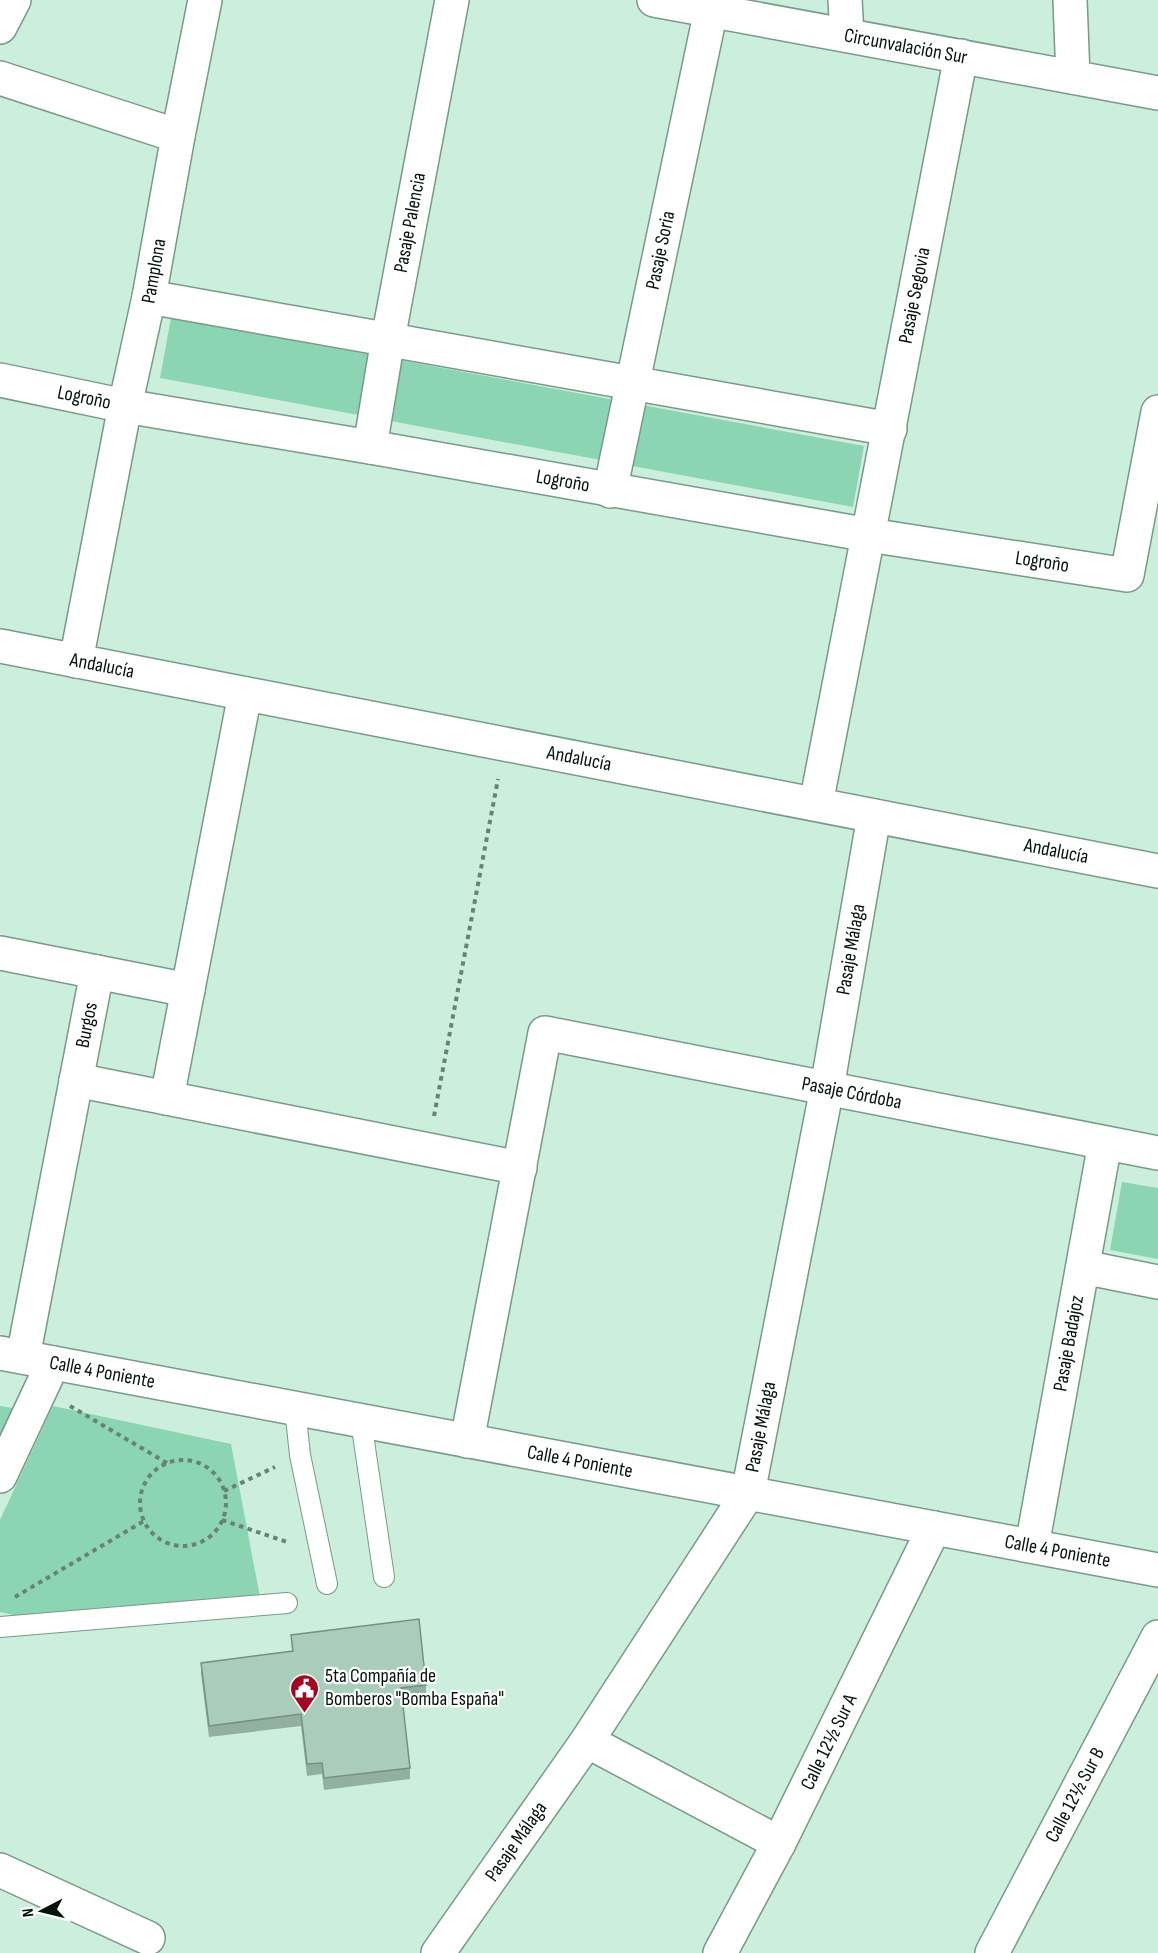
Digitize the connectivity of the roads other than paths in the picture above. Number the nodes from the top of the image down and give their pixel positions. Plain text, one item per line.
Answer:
1 (14, 0) edge
2 (205, 0) edge
3 (452, 0) edge
4 (654, 0) edge
5 (845, 0) edge
6 (1070, 0) edge
7 (711, 10) junction
8 (0, 27) edge
9 (847, 35) junction
10 (961, 56) junction
11 (1073, 77) junction
12 (0, 78) edge
13 (1158, 93) edge
14 (178, 136) junction
15 (149, 297) junction
16 (388, 339) junction
17 (0, 380) edge
18 (632, 383) junction
19 (125, 406) junction
20 (1158, 412) edge
21 (890, 429) junction
22 (370, 447) junction
23 (610, 490) junction
24 (868, 535) junction
25 (0, 646) edge
26 (76, 661) junction
27 (246, 694) junction
28 (816, 804) junction
29 (874, 816) junction
30 (1158, 871) edge
31 (0, 953) edge
32 (97, 972) junction
33 (188, 990) junction
34 (76, 1080) junction
35 (827, 1088) junction
36 (167, 1098) junction
37 (1105, 1143) junction
38 (1158, 1153) edge
39 (520, 1168) junction
40 (1083, 1268) junction
41 (1158, 1282) edge
42 (29, 1365) edge
43 (295, 1408) junction
44 (361, 1421) junction
45 (467, 1441) junction
46 (0, 1476) edge
47 (748, 1493) junction
48 (934, 1528) junction
49 (1032, 1546) junction
50 (1158, 1570) edge
51 (384, 1577) dead end
52 (327, 1584) dead end
53 (287, 1603) dead end
54 (0, 1627) edge
55 (1158, 1637) edge
56 (587, 1741) junction
57 (779, 1843) junction
58 (0, 1870) edge
59 (148, 1938) dead end
60 (438, 1953) edge
61 (720, 1953) edge
62 (992, 1953) edge

1 - 8 street
2 - 14 street, Pamplona
3 - 16 street, Pasaje Palencia
4 - 7 street, Circunvalación Sur
5 - 9 street
6 - 11 street
7 - 9 street, Circunvalación Sur
7 - 18 street, Pasaje Soria
9 - 10 street, Circunvalación Sur
10 - 11 street, Circunvalación Sur
10 - 21 street, Pasaje Segovia
11 - 13 street, Circunvalación Sur
12 - 14 street
14 - 15 street, Pamplona
15 - 16 street
15 - 19 street, Pamplona
16 - 18 street
16 - 22 street, Pasaje Palencia
17 - 19 street, Logroño
18 - 21 street
18 - 23 street, Pasaje Soria
19 - 22 street, Logroño
19 - 26 street, Pamplona
20 - 24 street, Logroño
21 - 24 street, Pasaje Segovia
22 - 23 street, Logroño
23 - 24 street, Logroño
24 - 28 street, Pasaje Segovia
25 - 26 street, Andalucía
26 - 27 street, Andalucía
27 - 28 street, Andalucía
27 - 33 street
28 - 29 street, Andalucía
29 - 30 street, Andalucía
29 - 35 street, Pasaje Málaga
31 - 32 street
32 - 33 street
32 - 34 street, Burgos
33 - 36 street
34 - 36 street
34 - 42 street, Burgos
35 - 37 street, Pasaje Córdoba
35 - 39 street, Pasaje Córdoba
35 - 47 street, Pasaje Málaga
36 - 39 street
37 - 38 street, Pasaje Córdoba
37 - 40 street, Pasaje Badajoz
39 - 45 street
40 - 41 street
40 - 49 street, Pasaje Badajoz
42 - 43 street, Calle 4 Poniente
42 - 46 street, Burgos
43 - 44 street, Calle 4 Poniente
43 - 52 lane
44 - 45 street, Calle 4 Poniente
44 - 51 lane
45 - 47 street, Calle 4 Poniente
47 - 48 street, Calle 4 Poniente
47 - 56 street, Pasaje Málaga
48 - 49 street, Calle 4 Poniente
48 - 57 street, Calle 12½ Sur A
49 - 50 street, Calle 4 Poniente
53 - 54 lane
55 - 62 street, Calle 12½ Sur B
56 - 57 street
56 - 60 street, Pasaje Málaga
57 - 61 street, Calle 12½ Sur A
58 - 59 street

